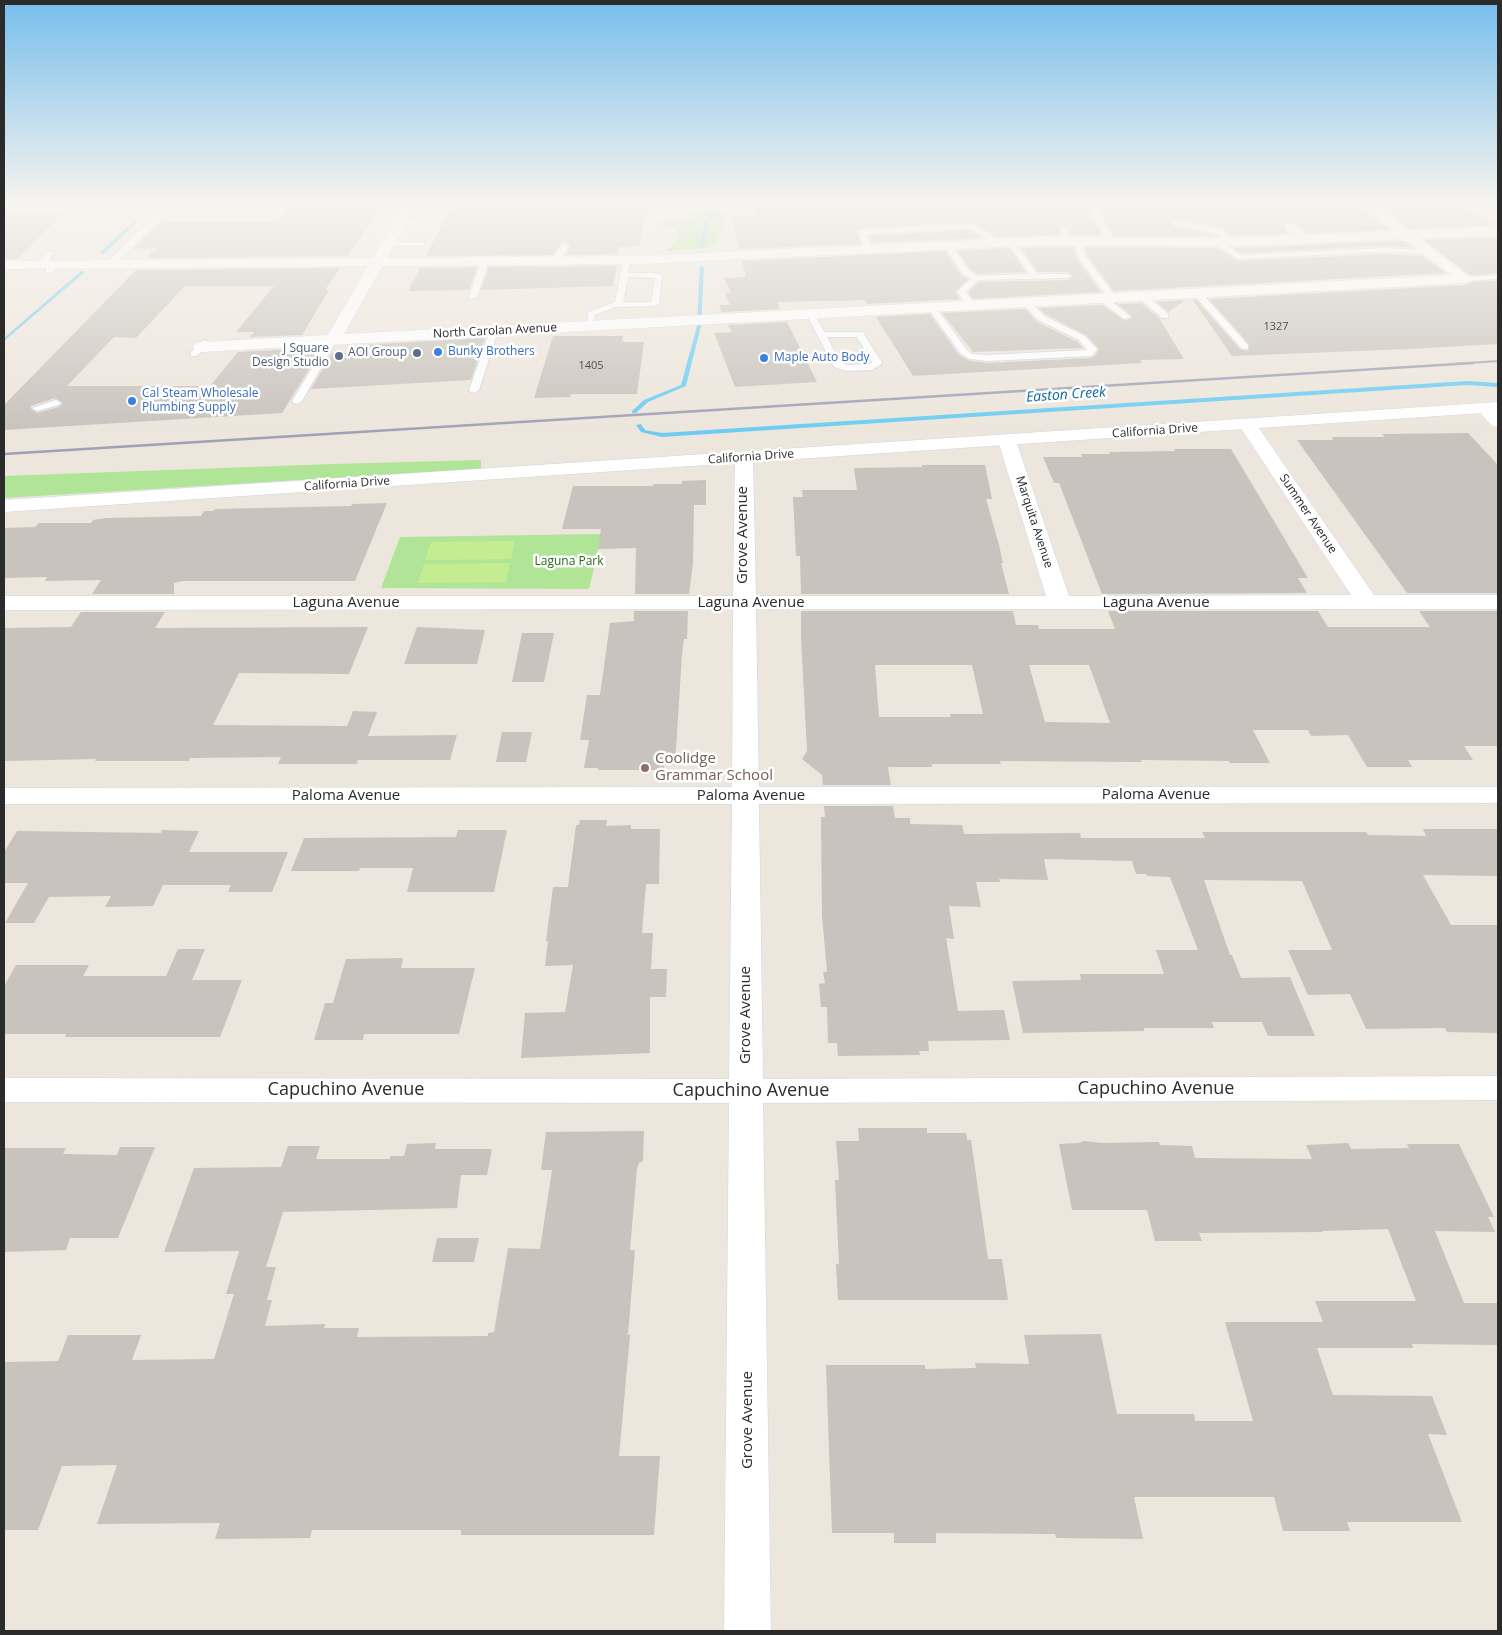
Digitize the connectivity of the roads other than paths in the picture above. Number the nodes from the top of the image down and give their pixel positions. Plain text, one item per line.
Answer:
1 (368, 280) edge
2 (479, 280) edge
3 (624, 280) edge
4 (659, 280) edge
5 (974, 280) edge
6 (1096, 280) edge
7 (1440, 280) edge
8 (1197, 293) junction
9 (473, 296) dead end
10 (1142, 296) junction
11 (1107, 298) junction
12 (1026, 302) junction
13 (616, 305) junction
14 (972, 305) junction
15 (931, 307) junction
16 (810, 313) junction
17 (1128, 316) dead end
18 (1165, 316) dead end
19 (590, 325) junction
20 (494, 331) junction
21 (822, 335) junction
22 (333, 340) junction
23 (1245, 347) dead end
24 (200, 348) dead end
25 (474, 390) dead end
26 (297, 401) dead end
27 (56, 403) dead end
28 (38, 408) dead end
29 (1491, 408) edge
30 (1498, 422) edge
31 (1248, 425) junction
32 (1007, 441) junction
33 (744, 458) junction
34 (4, 506) edge
35 (1367, 602) junction
36 (1498, 602) edge
37 (4, 603) edge
38 (744, 603) junction
39 (1060, 603) junction
40 (1498, 795) edge
41 (4, 796) edge
42 (744, 796) junction
43 (1498, 1088) edge
44 (4, 1090) edge
45 (746, 1091) junction
46 (748, 1631) edge

1 - 22 street
2 - 9 lane
3 - 13 lane
4 - 13 lane
5 - 14 lane
6 - 11 lane
7 - 8 street, North Carolan Avenue
8 - 10 street, North Carolan Avenue
8 - 23 lane
10 - 11 street, North Carolan Avenue
10 - 18 lane
11 - 12 street, North Carolan Avenue
11 - 17 lane
12 - 14 street, North Carolan Avenue
12 - 15 lane
13 - 19 lane
14 - 15 street, North Carolan Avenue
15 - 16 street, North Carolan Avenue
16 - 19 street, North Carolan Avenue
16 - 21 lane
19 - 20 street, North Carolan Avenue
20 - 22 street, North Carolan Avenue
20 - 25 lane
21 - 21 lane
22 - 24 street, North Carolan Avenue
22 - 26 lane
27 - 28 lane
29 - 30 street
29 - 31 street, California Drive
31 - 32 street, California Drive
31 - 35 street, Summer Avenue
32 - 33 street, California Drive
32 - 39 street, Marquita Avenue
33 - 34 street, California Drive
33 - 38 street, Grove Avenue
35 - 36 street, Laguna Avenue
35 - 39 street, Laguna Avenue
37 - 38 street, Laguna Avenue
38 - 39 street, Laguna Avenue
38 - 42 street, Grove Avenue
40 - 42 street, Paloma Avenue
41 - 42 street, Paloma Avenue
42 - 45 street, Grove Avenue
43 - 45 street, Capuchino Avenue
44 - 45 street, Capuchino Avenue
45 - 46 street, Grove Avenue

